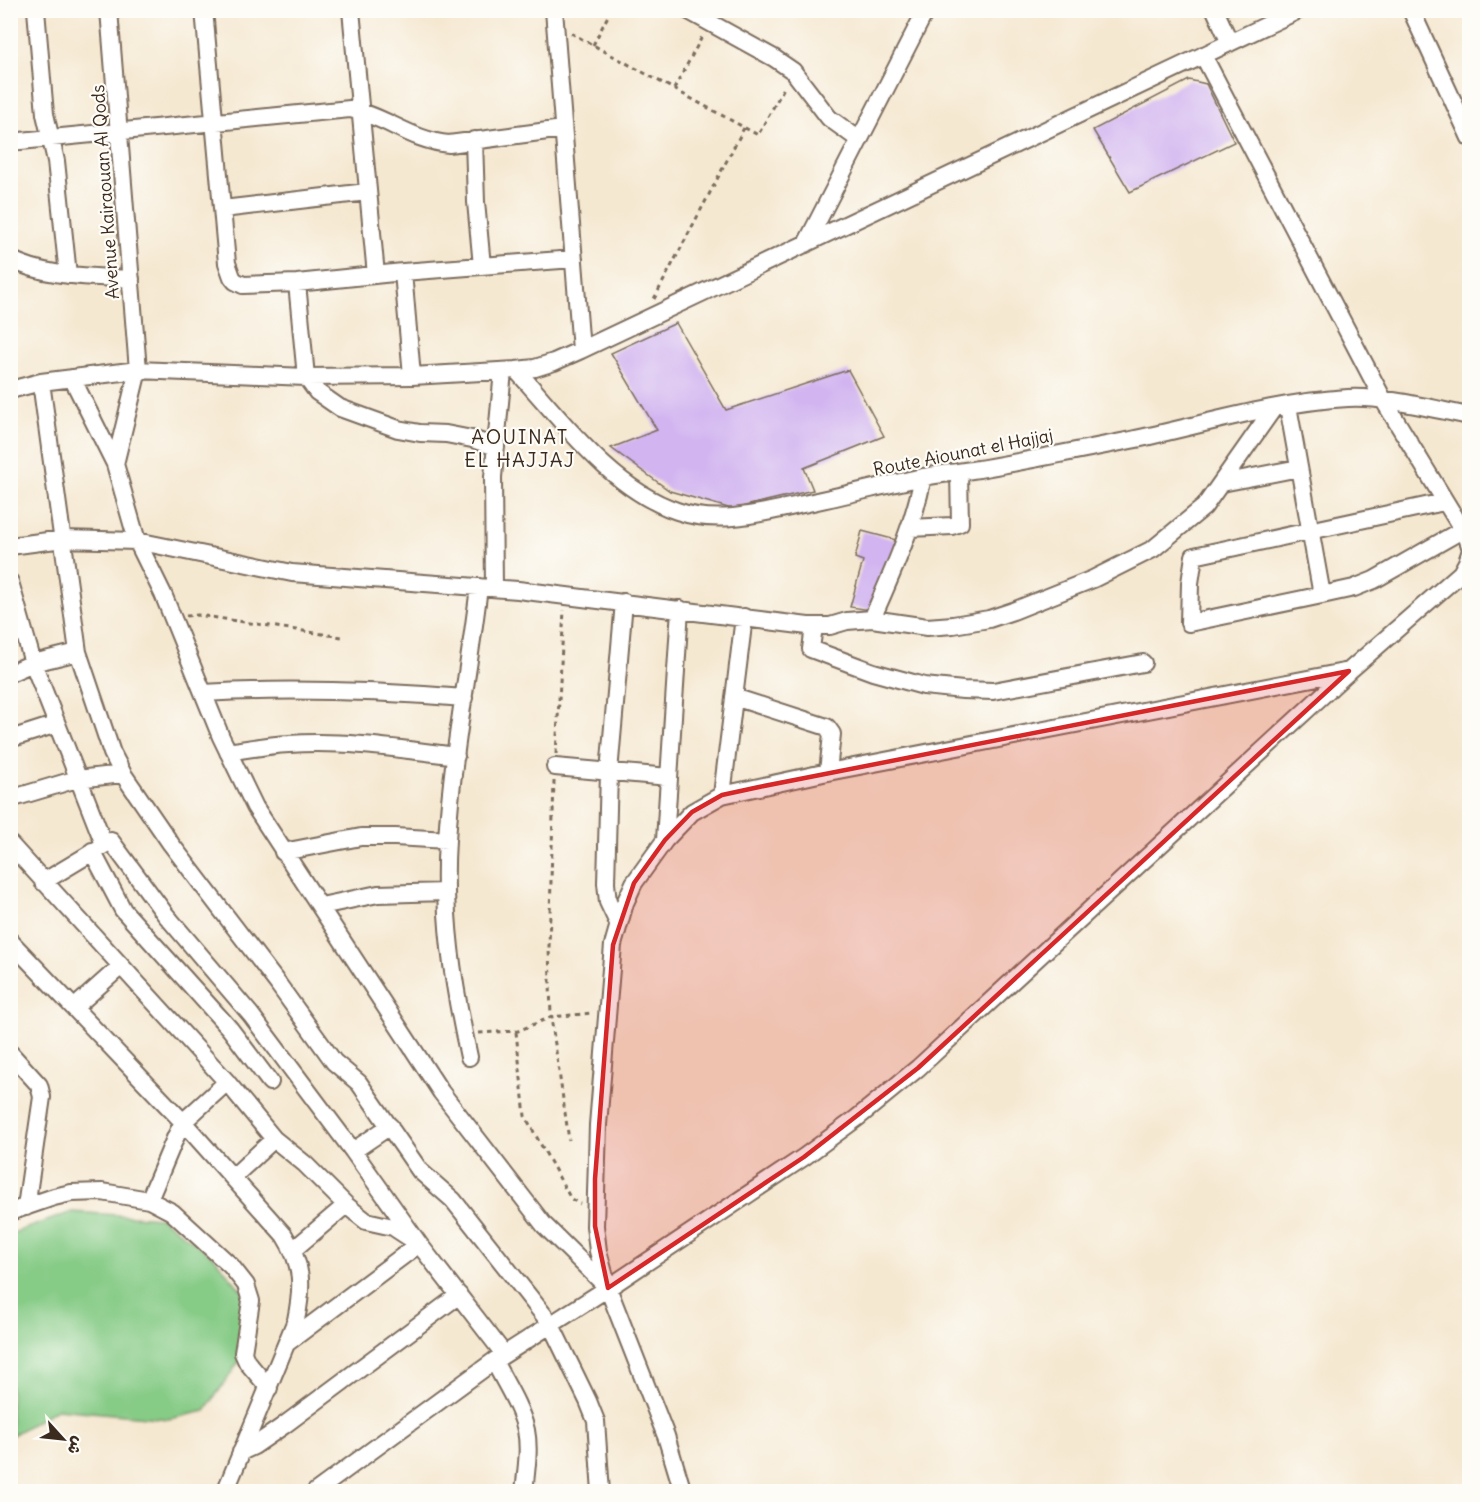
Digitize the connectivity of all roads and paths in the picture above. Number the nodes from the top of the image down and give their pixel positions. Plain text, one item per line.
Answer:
1 (36, 10) edge
2 (109, 10) edge
3 (204, 10) edge
4 (351, 10) edge
5 (611, 10) edge
6 (687, 10) edge
7 (926, 10) edge
8 (1215, 10) edge
9 (1299, 10) edge
10 (1411, 10) edge
11 (1274, 16) edge
12 (555, 17) edge
13 (709, 23) junction
14 (1230, 43) junction
15 (593, 45) junction
16 (1203, 55) junction
17 (793, 71) junction
18 (674, 89) junction
19 (360, 111) junction
20 (214, 123) junction
21 (744, 128) junction
22 (563, 129) junction
23 (120, 133) junction
24 (51, 138) junction
25 (1470, 138) edge
26 (858, 139) junction
27 (474, 140) junction
28 (10, 142) edge
29 (367, 192) junction
30 (223, 209) junction
31 (806, 244) junction
32 (10, 259) edge
33 (574, 259) junction
34 (482, 266) junction
35 (403, 272) junction
36 (68, 275) junction
37 (376, 275) junction
38 (131, 279) junction
39 (297, 283) junction
40 (643, 321) junction
41 (581, 350) junction
42 (138, 370) junction
43 (510, 370) junction
44 (412, 376) junction
45 (306, 377) junction
46 (72, 378) junction
47 (42, 382) junction
48 (10, 390) edge
49 (1384, 401) junction
50 (1280, 408) junction
51 (1470, 416) edge
52 (496, 447) junction
53 (115, 464) junction
54 (1299, 468) junction
55 (959, 472) junction
56 (922, 477) junction
57 (1222, 483) junction
58 (1444, 502) junction
59 (910, 528) junction
60 (1311, 530) junction
61 (1466, 538) edge
62 (63, 540) junction
63 (137, 541) junction
64 (10, 546) edge
65 (1470, 553) edge
66 (10, 582) edge
67 (486, 587) junction
68 (1322, 595) junction
69 (564, 597) junction
70 (624, 602) junction
71 (680, 609) junction
72 (172, 617) junction
73 (744, 617) junction
74 (872, 619) junction
75 (814, 626) junction
76 (342, 636) dead end
77 (78, 652) junction
78 (1143, 663) dead end
79 (18, 665) edge
80 (1349, 671) junction
81 (203, 693) junction
82 (734, 697) junction
83 (464, 698) junction
84 (57, 724) junction
85 (10, 739) edge
86 (228, 752) junction
87 (456, 756) junction
88 (555, 767) junction
89 (609, 772) junction
90 (828, 772) junction
91 (123, 774) junction
92 (669, 777) junction
93 (77, 779) junction
94 (722, 795) junction
95 (10, 799) edge
96 (447, 840) junction
97 (665, 840) junction
98 (10, 844) edge
99 (98, 847) junction
100 (283, 852) junction
101 (44, 882) junction
102 (446, 892) junction
103 (321, 906) junction
104 (618, 923) junction
105 (10, 941) edge
106 (120, 966) junction
107 (74, 1008) junction
108 (608, 1011) junction
109 (551, 1017) junction
110 (516, 1032) dead end
111 (476, 1033) dead end
112 (10, 1053) edge
113 (469, 1057) dead end
114 (226, 1082) junction
115 (270, 1082) dead end
116 (183, 1122) junction
117 (390, 1126) junction
118 (274, 1139) junction
119 (569, 1140) dead end
120 (353, 1151) junction
121 (233, 1177) junction
122 (149, 1200) junction
123 (346, 1205) junction
124 (18, 1209) edge
125 (595, 1214) junction
126 (419, 1244) junction
127 (293, 1250) junction
128 (608, 1288) junction
129 (459, 1295) junction
130 (550, 1323) junction
131 (287, 1343) junction
132 (499, 1357) junction
133 (269, 1388) junction
134 (241, 1452) junction
135 (225, 1491) edge
136 (315, 1491) edge
137 (524, 1491) edge
138 (601, 1491) edge
139 (683, 1491) edge

1 - 24 street
2 - 23 street, Avenue Kairaouan Al Qods
3 - 20 street
4 - 19 street
5 - 15 path
6 - 13 street
7 - 26 street
8 - 14 street
9 - 11 street
10 - 25 street
11 - 14 street
12 - 15 path
12 - 22 street
13 - 17 street
13 - 18 path
14 - 16 street
15 - 18 path
16 - 31 street
16 - 49 street
17 - 21 path
17 - 26 street
18 - 21 path
19 - 20 street
19 - 27 street
19 - 29 street
20 - 23 street
20 - 30 street
21 - 40 path
22 - 27 street
22 - 33 street
23 - 24 street
23 - 38 street, Avenue Kairaouan Al Qods
24 - 28 street
24 - 36 street
26 - 31 street
27 - 34 street
29 - 30 street
29 - 37 street
30 - 39 street
31 - 40 street
32 - 36 street
33 - 34 street
33 - 41 street
34 - 35 street
35 - 37 street
35 - 44 street
36 - 38 street
37 - 39 street
38 - 42 street, Avenue Kairaouan Al Qods
39 - 45 street
40 - 41 street
41 - 43 street
42 - 45 street
42 - 46 street
42 - 53 street, Avenue Kairaouan Al Qods
43 - 44 street
43 - 52 street
43 - 56 street, Route Aiounat el Hajjaj
44 - 45 street
45 - 52 street
46 - 47 street
46 - 53 street
47 - 48 street
47 - 62 street
49 - 50 street, Route Aiounat el Hajjaj
49 - 51 street, Route Aiounat el Hajjaj
49 - 58 street
50 - 54 street
50 - 55 street, Route Aiounat el Hajjaj
50 - 57 street
52 - 67 street
53 - 63 street
54 - 57 street
54 - 60 street
55 - 56 street, Route Aiounat el Hajjaj
55 - 59 street
56 - 59 street
57 - 74 street
58 - 60 street
58 - 61 street
59 - 74 street
60 - 68 street
60 - 68 street
61 - 68 street
62 - 63 street
62 - 64 street
62 - 77 street
63 - 67 street
63 - 72 street
65 - 80 street
66 - 79 street
67 - 69 street
67 - 83 street
69 - 70 street
69 - 88 path
70 - 71 street
70 - 89 street
71 - 73 street
71 - 92 street
72 - 76 path
72 - 81 street
73 - 75 street
73 - 82 street
74 - 75 street
75 - 78 street
77 - 79 street
77 - 91 street
79 - 84 street
80 - 90 street
80 - 128 street
81 - 83 street
81 - 86 street
82 - 90 street
82 - 94 street
83 - 87 street
84 - 85 street
84 - 93 street
86 - 87 street
86 - 100 street
87 - 96 street
88 - 89 street
88 - 109 path
89 - 92 street
89 - 104 street
90 - 94 street
91 - 93 street
91 - 117 street
92 - 97 street
93 - 95 street
93 - 99 street
94 - 97 street
96 - 100 street
96 - 102 street
97 - 104 street
98 - 101 street
99 - 101 street
99 - 115 street
99 - 120 street
100 - 103 street
101 - 106 street
102 - 103 street
102 - 113 street
103 - 128 street
104 - 108 street
105 - 107 street
106 - 107 street
106 - 114 street
107 - 116 street
108 - 109 path
108 - 125 street
109 - 111 path
109 - 119 path
110 - 125 path
112 - 124 street
114 - 116 street
114 - 118 street
116 - 121 street
116 - 122 street
117 - 120 street
117 - 130 street
118 - 121 street
118 - 123 street
120 - 126 street
121 - 127 street
122 - 124 street
122 - 133 street
123 - 126 street
123 - 127 street
125 - 128 street
126 - 129 street
126 - 131 street
127 - 131 street
128 - 130 street
128 - 139 street
129 - 132 street
129 - 134 street
130 - 132 street
130 - 138 street
131 - 133 street
132 - 136 street
132 - 137 street
133 - 134 street
134 - 135 street

